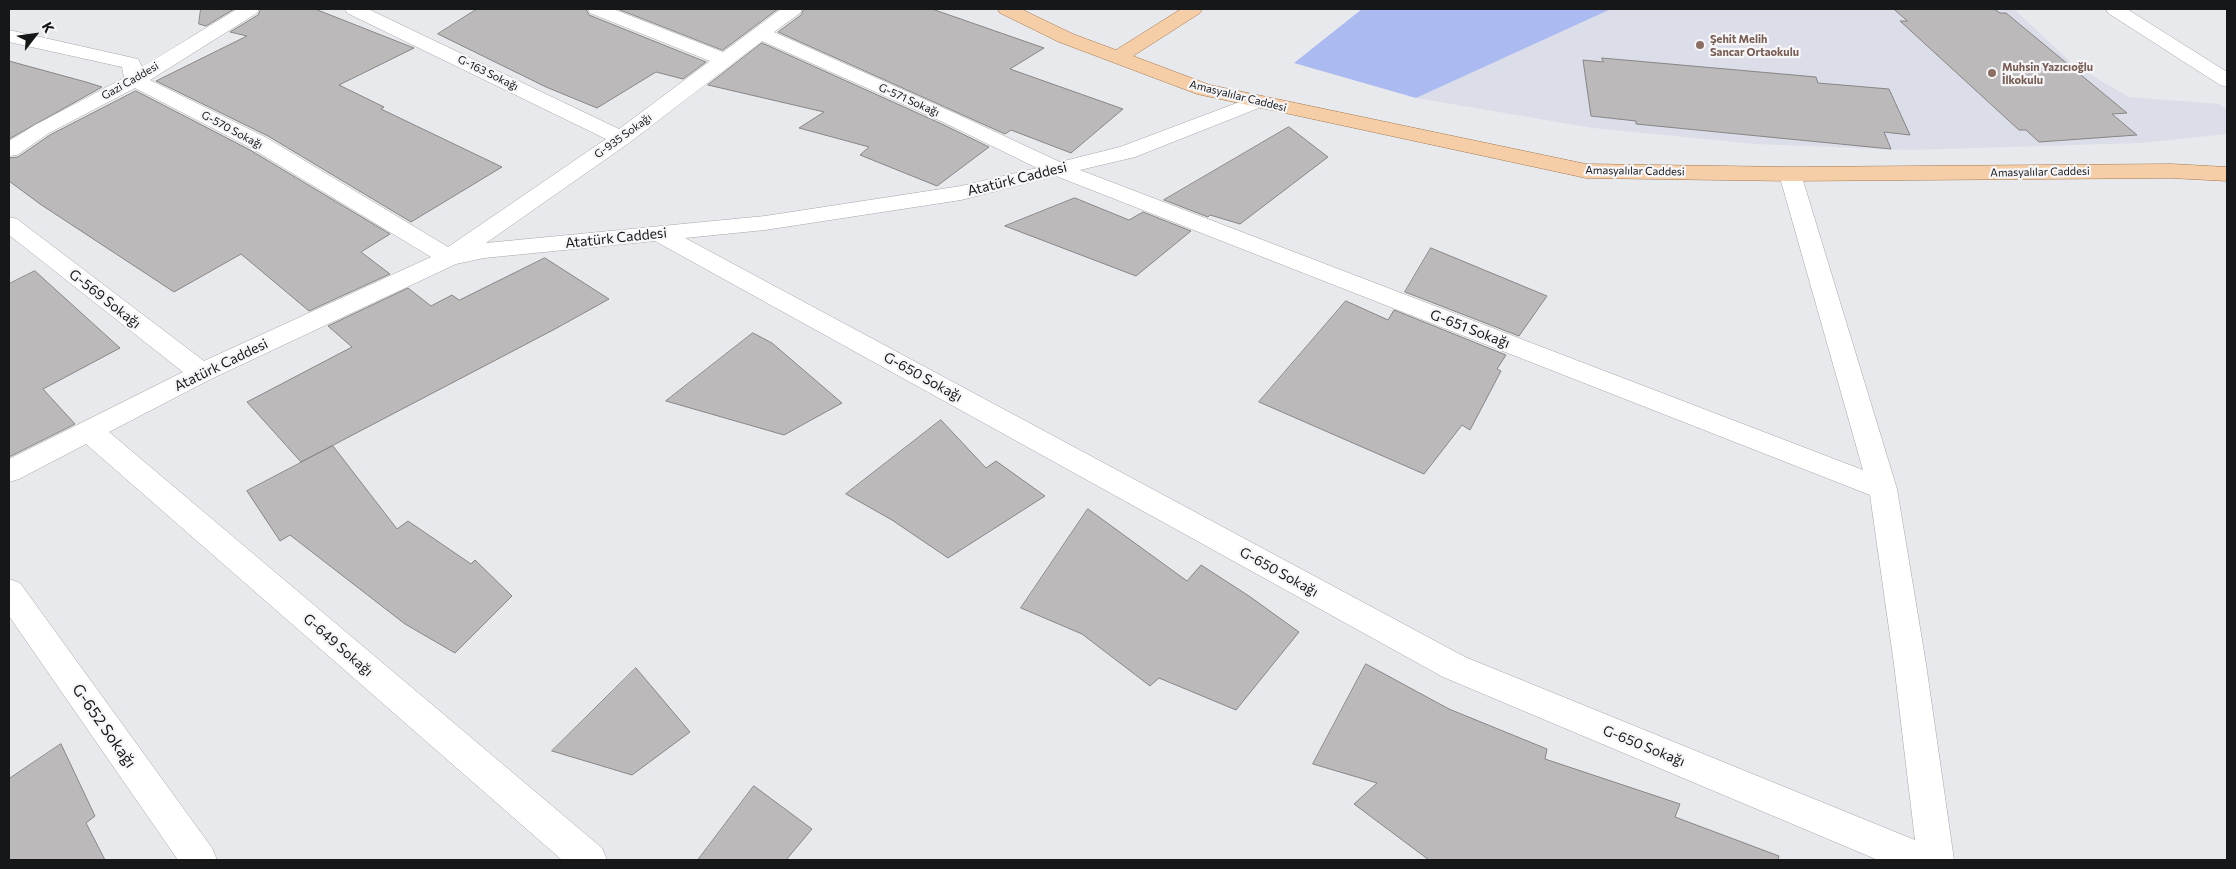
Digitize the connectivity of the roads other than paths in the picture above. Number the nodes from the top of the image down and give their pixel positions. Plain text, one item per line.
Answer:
1 (250, 9) edge
2 (354, 9) edge
3 (598, 9) edge
4 (793, 9) edge
5 (1007, 9) edge
6 (1193, 9) edge
7 (2115, 9) edge
8 (760, 34) junction
9 (9, 36) edge
10 (1117, 58) junction
11 (724, 60) junction
12 (135, 80) junction
13 (2227, 81) edge
14 (1256, 102) junction
15 (621, 138) junction
16 (9, 150) edge
17 (1057, 169) junction
18 (1790, 174) junction
19 (2227, 174) edge
20 (9, 224) edge
21 (660, 234) junction
22 (449, 258) junction
23 (202, 373) junction
24 (88, 430) junction
25 (9, 471) edge
26 (1883, 489) junction
27 (9, 592) edge
28 (199, 860) edge
29 (589, 860) edge
30 (1920, 860) edge
31 (1936, 860) edge

1 - 12 street, Gazi Caddesi
2 - 15 street, G-163 Sokağı
3 - 11 street
4 - 8 street, G-935 Sokağı
5 - 10 main road, Amasyalılar Caddesi
6 - 10 main road
7 - 13 street
8 - 11 street, G-935 Sokağı
8 - 17 street, G-571 Sokağı
9 - 12 street
10 - 14 main road, Amasyalılar Caddesi
11 - 15 street, G-935 Sokağı
12 - 16 street, Gazi Caddesi
12 - 22 street, G-570 Sokağı
14 - 17 street, Atatürk Caddesi
14 - 18 main road, Amasyalılar Caddesi
15 - 22 street, G-935 Sokağı
17 - 21 street, Atatürk Caddesi
17 - 26 street, G-651 Sokağı
18 - 19 main road, Amasyalılar Caddesi
18 - 26 street
20 - 23 street, G-569 Sokağı
21 - 22 street, Atatürk Caddesi
21 - 30 street, G-650 Sokağı
22 - 23 street, Atatürk Caddesi
23 - 24 street, Atatürk Caddesi
24 - 25 street, Atatürk Caddesi
24 - 29 street, G-649 Sokağı
26 - 31 street
27 - 28 street, G-652 Sokağı

